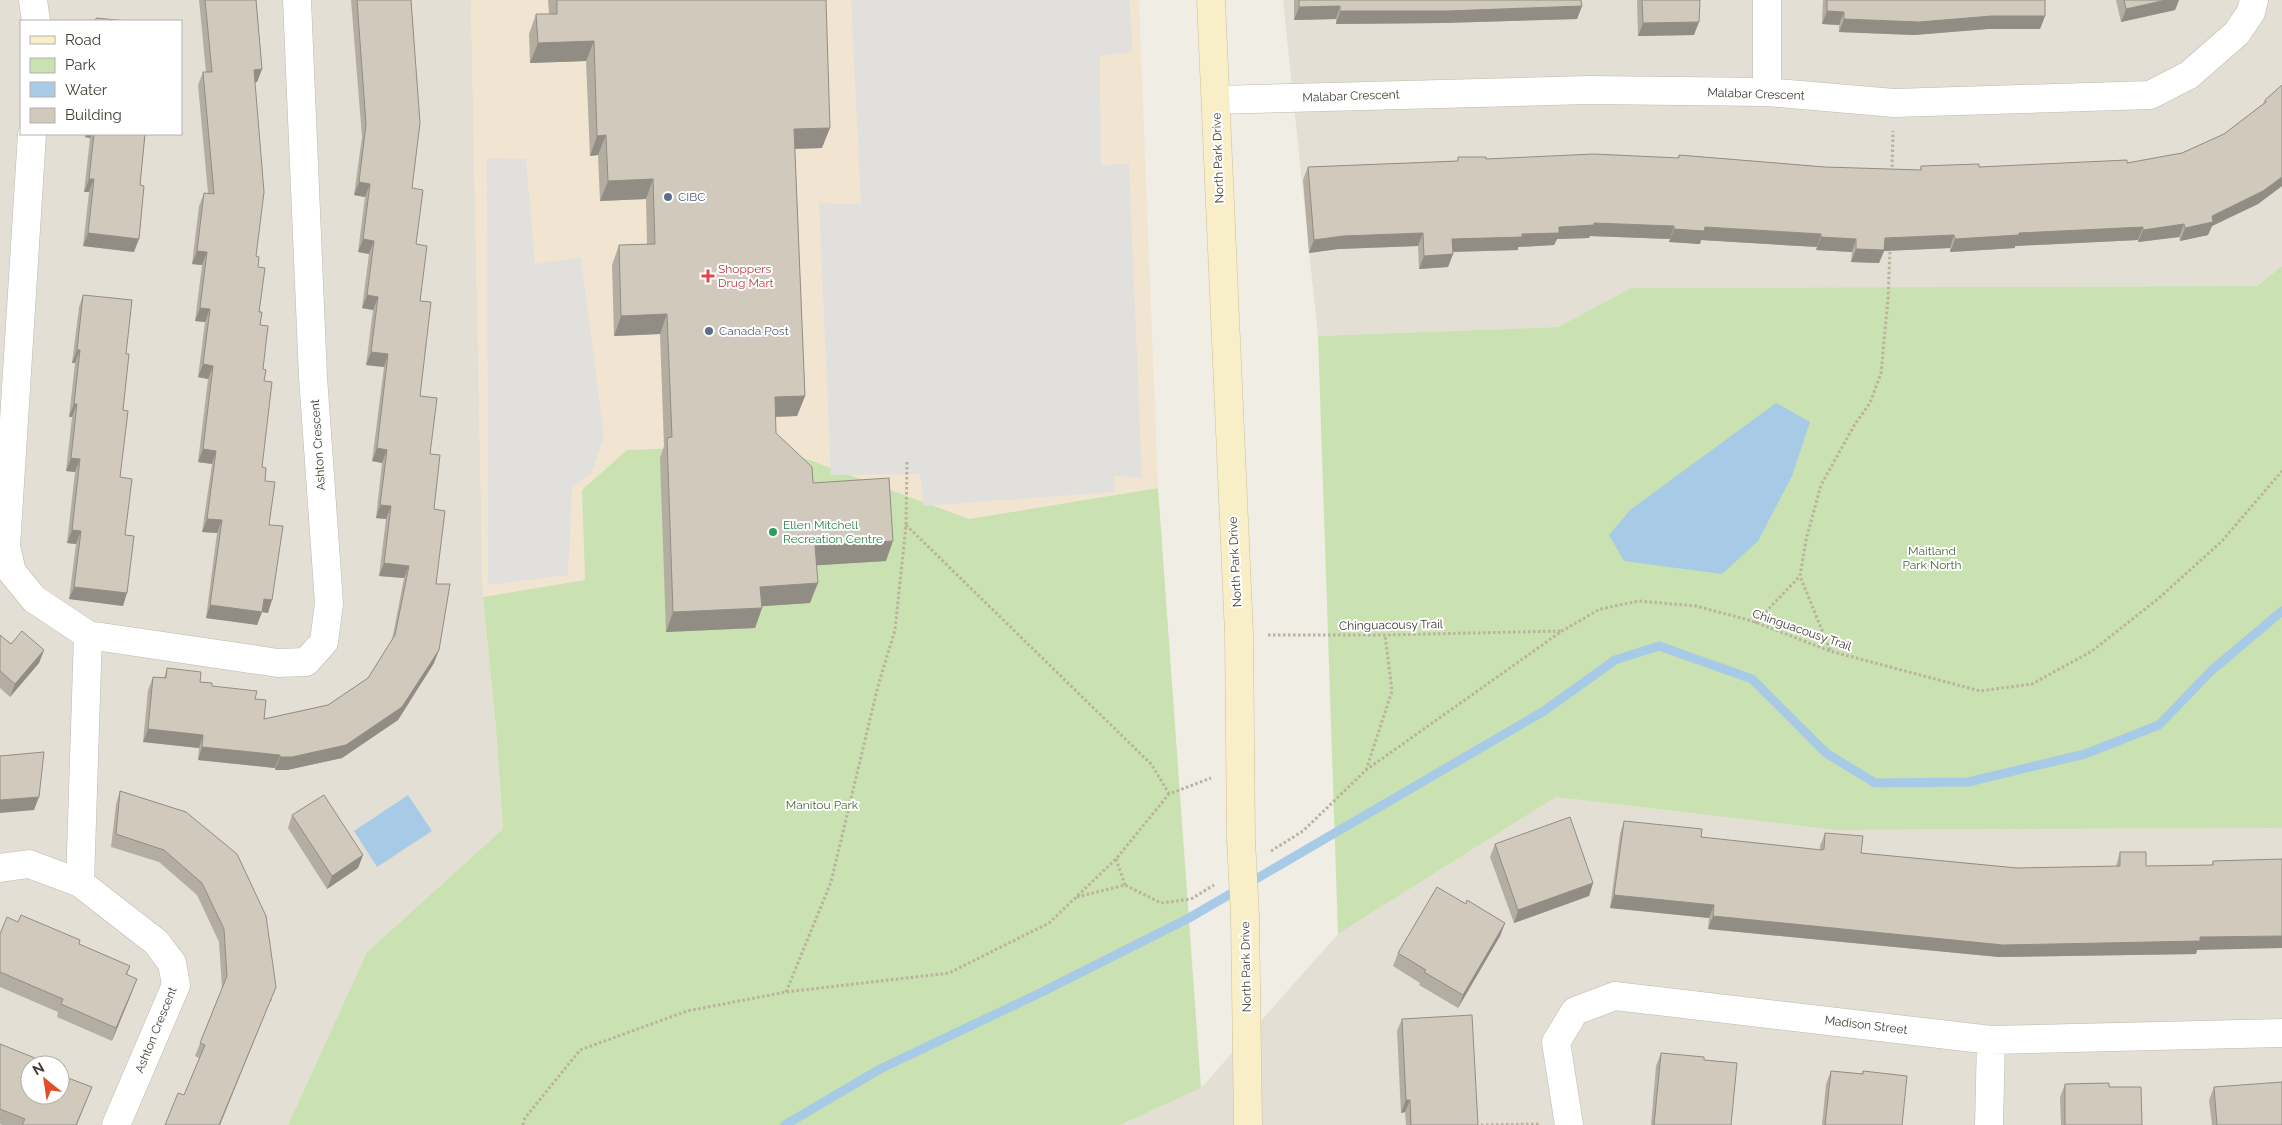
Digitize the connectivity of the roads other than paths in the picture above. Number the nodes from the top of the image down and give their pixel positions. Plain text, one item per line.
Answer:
1 (33, 0) edge
2 (297, 0) edge
3 (1210, 0) edge
4 (1767, 0) edge
5 (2254, 0) edge
6 (36, 20) edge
7 (1767, 92) junction
8 (1216, 100) junction
9 (32, 135) edge
10 (88, 635) junction
11 (0, 868) edge
12 (80, 883) junction
13 (2282, 1033) edge
14 (1991, 1040) junction
15 (1570, 1124) edge
16 (116, 1125) edge
17 (1248, 1125) edge
18 (1989, 1125) edge

1 - 6 street
2 - 10 street, Ashton Crescent
3 - 8 main road, North Park Drive
4 - 7 street
5 - 7 street, Malabar Crescent
7 - 8 street, Malabar Crescent
8 - 17 main road, North Park Drive, bridge
9 - 10 street, Ashton Crescent
10 - 12 street
11 - 12 street, Ashton Crescent
12 - 16 street, Ashton Crescent
13 - 14 street, Madison Street
14 - 15 street, Madison Street
14 - 18 street

